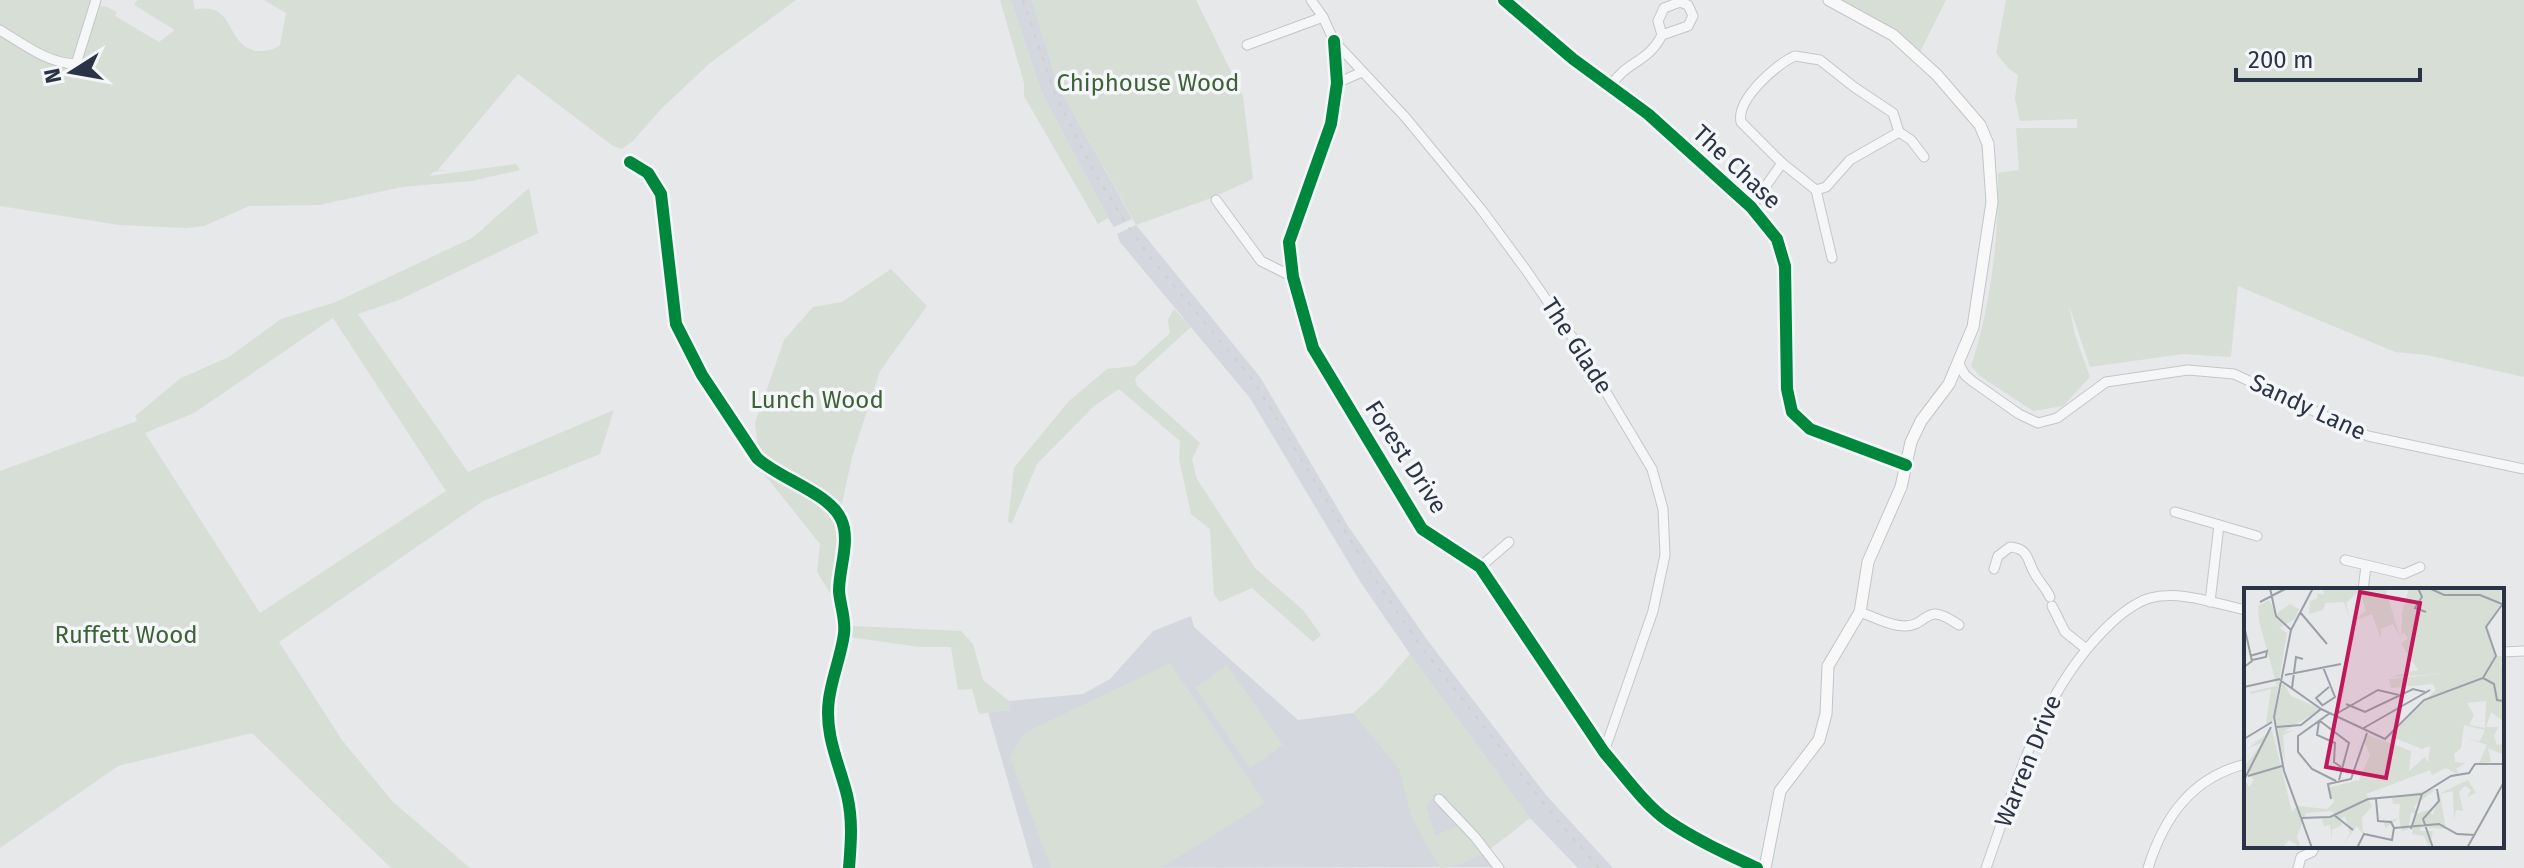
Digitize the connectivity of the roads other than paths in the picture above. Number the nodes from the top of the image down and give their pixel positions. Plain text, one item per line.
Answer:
1 (96, 0) edge
2 (1311, 0) edge
3 (1504, 0) edge
4 (1829, 0) edge
5 (1323, 17) junction
6 (0, 30) edge
7 (1662, 35) dead end
8 (1334, 41) junction
9 (1247, 45) dead end
10 (1362, 72) junction
11 (1337, 83) junction
12 (1611, 86) junction
13 (1899, 132) junction
14 (1924, 157) dead end
15 (1782, 163) junction
16 (1816, 190) junction
17 (1216, 200) dead end
18 (1751, 207) junction
19 (1832, 258) dead end
20 (1293, 277) junction
21 (1959, 364) junction
22 (1972, 381) junction
23 (1949, 384) junction
24 (1906, 465) junction
25 (2524, 469) edge
26 (2175, 512) dead end
27 (2219, 525) junction
28 (2257, 536) dead end
29 (1509, 542) dead end
30 (2345, 560) dead end
31 (2366, 566) junction
32 (1480, 567) junction
33 (2420, 567) dead end
34 (1994, 569) dead end
35 (2363, 588) edge
36 (2210, 602) junction
37 (2244, 610) edge
38 (1860, 612) junction
39 (1959, 625) dead end
40 (2085, 648) junction
41 (2524, 651) edge
42 (2504, 652) edge
43 (1604, 752) junction
44 (2244, 765) edge
45 (1439, 799) dead end
46 (2314, 848) edge
47 (1499, 868) edge
48 (1757, 868) edge
49 (1765, 868) edge
50 (1986, 868) edge
51 (2148, 868) edge
52 (2298, 868) edge

1 - 6 street
2 - 5 street, The Glade
3 - 12 street, The Chase
4 - 21 main road
5 - 8 street, The Glade
5 - 9 street
7 - 12 street
8 - 10 street, The Glade
8 - 11 street, Forest Drive
10 - 11 street
10 - 43 street, The Glade
11 - 20 street, Forest Drive
12 - 18 street, The Chase
13 - 14 street
13 - 15 street
13 - 16 street
15 - 16 street
15 - 18 street
16 - 19 street
17 - 20 street
18 - 24 street, The Chase
20 - 32 street, Forest Drive
21 - 22 street, Sandy Lane
21 - 23 main road
22 - 23 street
22 - 25 street, Sandy Lane
23 - 24 main road
24 - 38 main road
26 - 27 street
27 - 28 street
27 - 36 street
29 - 32 street
30 - 31 street
31 - 33 street
31 - 35 street
32 - 43 street, Forest Drive
34 - 40 street
36 - 37 street, Warren Drive
36 - 40 street, Warren Drive
38 - 39 street
38 - 49 main road
40 - 50 street, Warren Drive
41 - 42 street
43 - 48 street, Forest Drive
44 - 51 street
45 - 47 street
46 - 52 street

